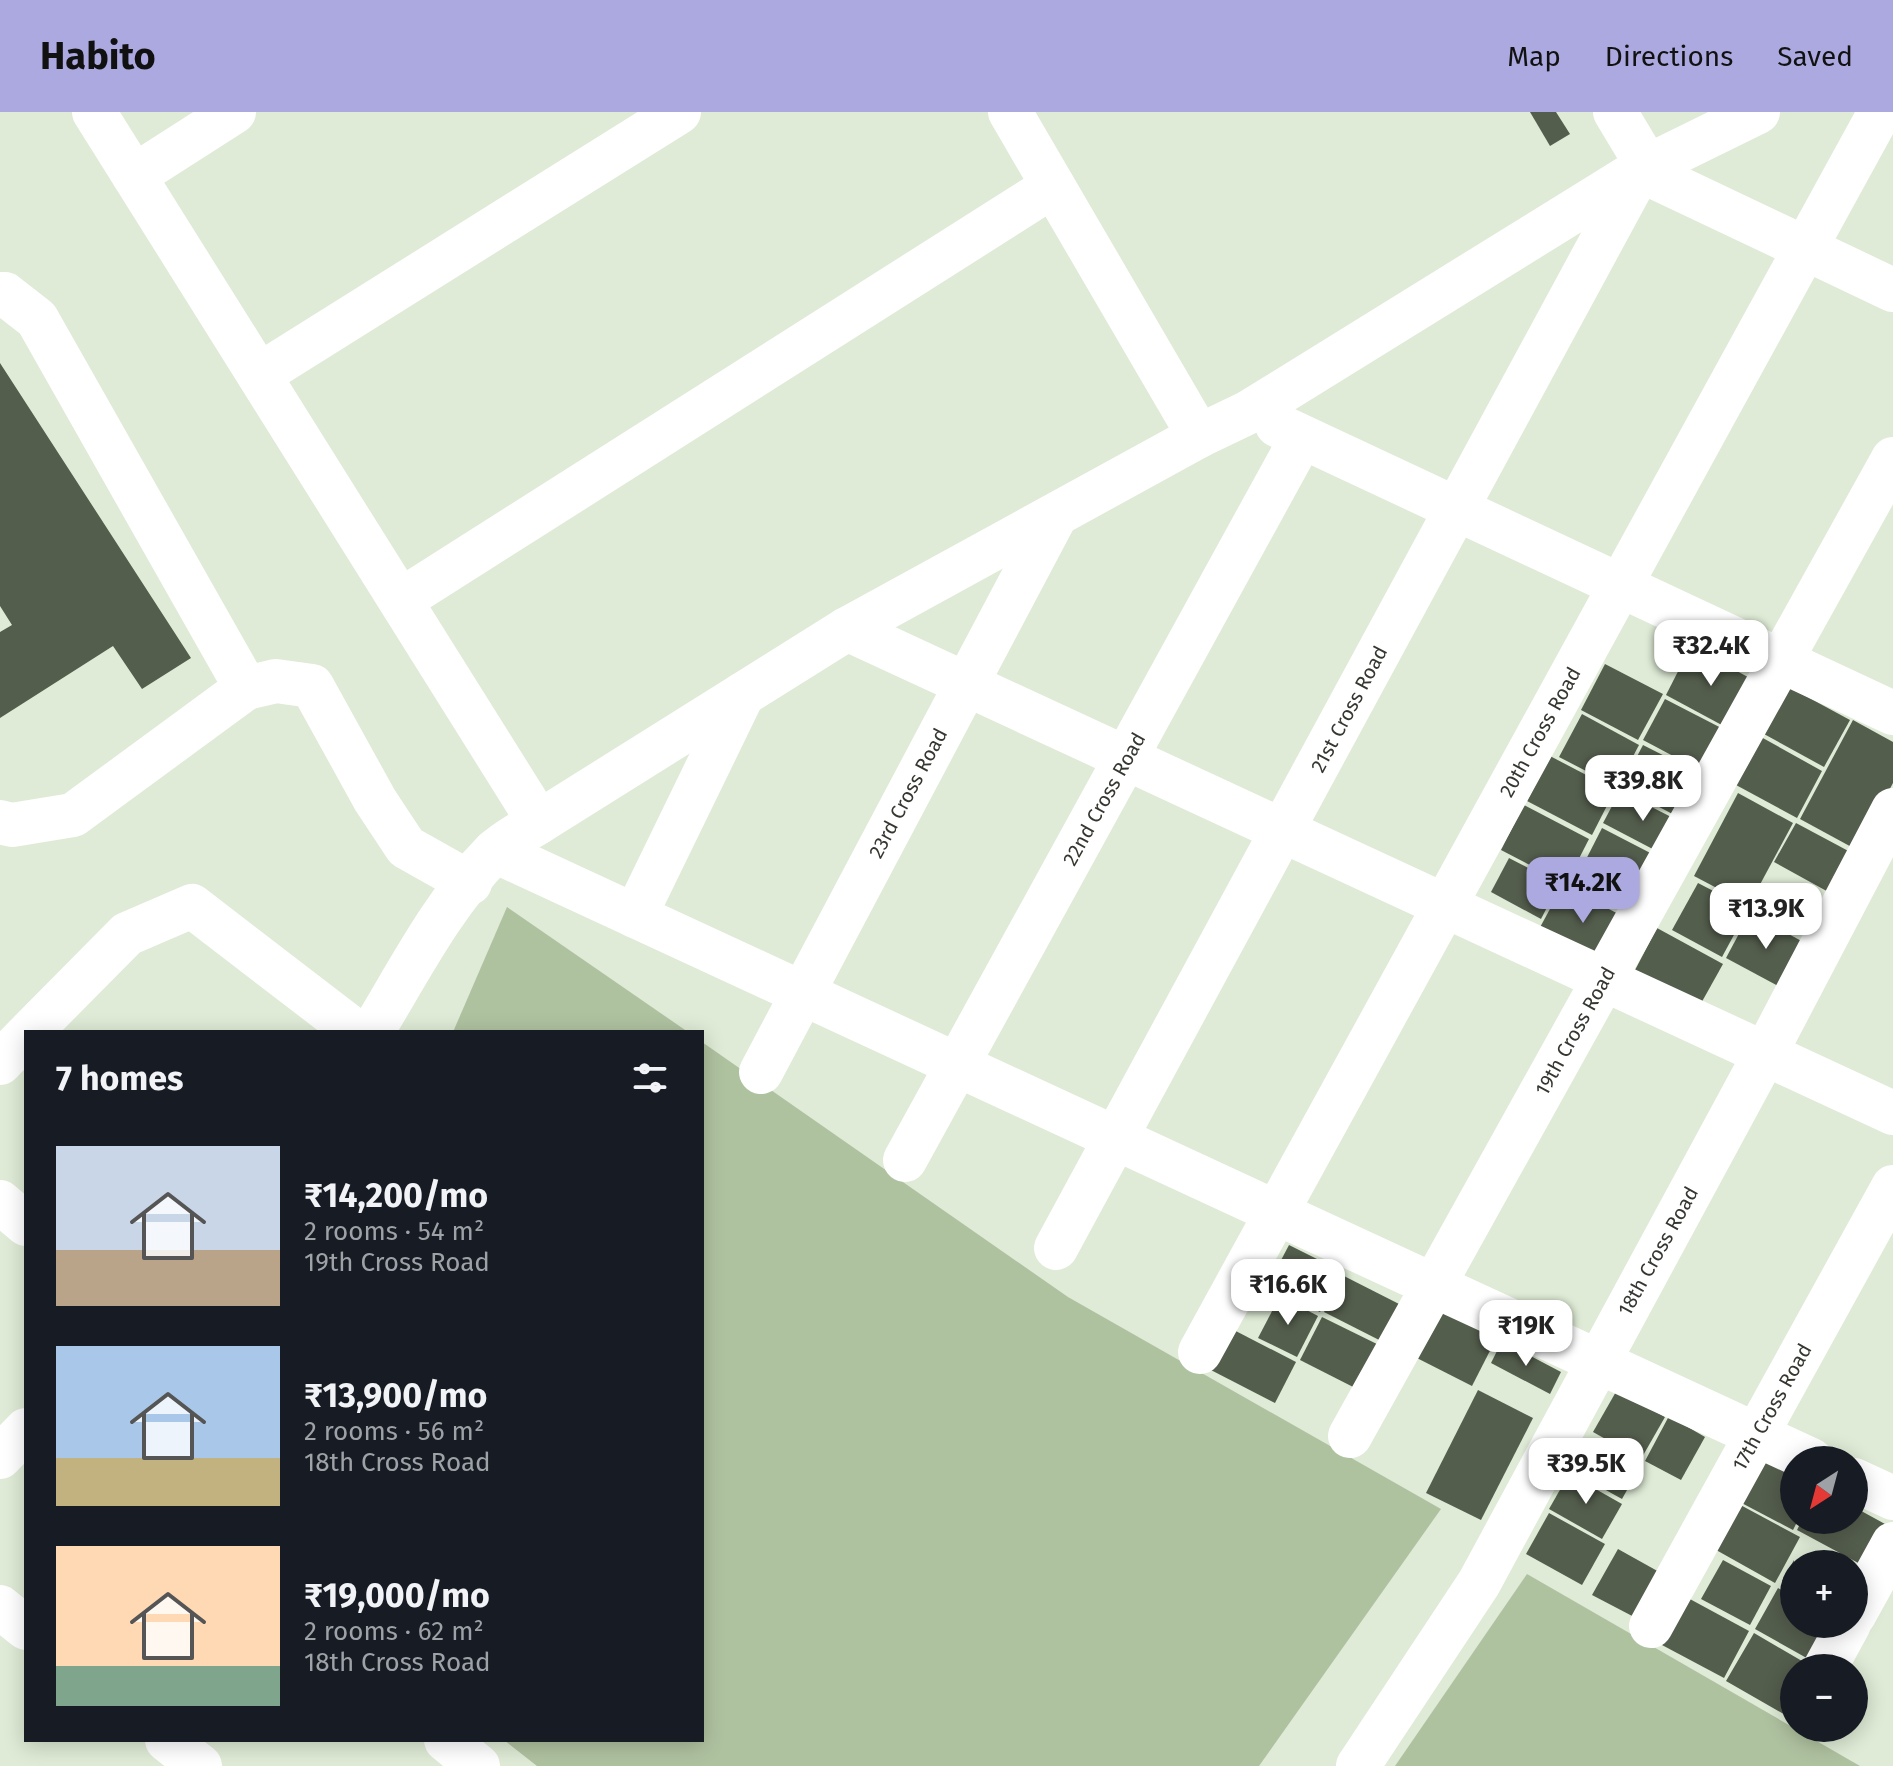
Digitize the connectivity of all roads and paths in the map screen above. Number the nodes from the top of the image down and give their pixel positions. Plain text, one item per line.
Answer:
1 (94, 112) edge
2 (234, 112) edge
3 (679, 112) edge
4 (1010, 112) edge
5 (1615, 112) edge
6 (1758, 112) edge
7 (1880, 112) edge
8 (1644, 168) junction
9 (134, 176) junction
10 (1053, 186) junction
11 (1805, 248) junction
12 (1893, 290) edge
13 (0, 294) edge
14 (259, 375) junction
15 (1249, 412) junction
16 (1199, 436) junction
17 (1302, 437) junction
18 (1893, 459) edge
19 (1457, 509) junction
20 (1056, 515) junction
21 (1620, 586) junction
22 (401, 600) junction
23 (847, 629) junction
24 (1780, 660) junction
25 (966, 684) junction
26 (246, 688) junction
27 (743, 694) junction
28 (1893, 713) edge
29 (1126, 758) junction
30 (1893, 810) edge
31 (0, 822) edge
32 (539, 822) junction
33 (1283, 831) junction
34 (482, 867) junction
35 (1445, 905) junction
36 (635, 916) junction
37 (1604, 979) junction
38 (802, 993) junction
39 (47, 1027) edge
40 (353, 1030) edge
41 (373, 1030) edge
42 (24, 1045) edge
43 (1765, 1054) junction
44 (0, 1063) edge
45 (957, 1065) junction
46 (761, 1072) dead end
47 (1893, 1113) edge
48 (1116, 1138) junction
49 (905, 1160) dead end
50 (1893, 1187) edge
51 (0, 1202) edge
52 (1276, 1212) junction
53 (24, 1222) edge
54 (1056, 1248) dead end
55 (1433, 1285) junction
56 (1200, 1352) dead end
57 (1598, 1361) junction
58 (1756, 1435) junction
59 (1350, 1436) dead end
60 (1780, 1446) edge
61 (1868, 1486) edge
62 (1893, 1498) edge
63 (1893, 1544) edge
64 (1868, 1590) edge
65 (0, 1607) edge
66 (24, 1626) edge
67 (1651, 1626) dead end
68 (170, 1742) edge
69 (448, 1742) edge
70 (200, 1766) edge
71 (478, 1766) edge
72 (1358, 1766) edge

1 - 9 street
2 - 9 street
3 - 14 street
4 - 10 street
5 - 8 street
6 - 8 street
7 - 11 street, 20th Cross Road
8 - 11 street
8 - 15 street
8 - 19 street, 21st Cross Road
9 - 14 street
10 - 16 street
10 - 22 street
11 - 12 street
11 - 21 street, 20th Cross Road
13 - 26 street
14 - 22 street
15 - 16 street
15 - 17 street
16 - 20 street
17 - 19 street
17 - 29 street, 22nd Cross Road
18 - 24 street, 19th Cross Road
19 - 21 street
19 - 33 street, 21st Cross Road
20 - 23 street
20 - 25 street, 23rd Cross Road
21 - 24 street
21 - 35 street, 20th Cross Road
22 - 32 street
23 - 25 street
23 - 27 street
24 - 28 street
24 - 37 street, 19th Cross Road
25 - 29 street
25 - 38 street, 23rd Cross Road
26 - 31 street
26 - 34 street
27 - 32 street
27 - 36 street
29 - 33 street
29 - 45 street, 22nd Cross Road
30 - 43 street, 18th Cross Road
32 - 34 street
33 - 35 street
33 - 48 street, 21st Cross Road
34 - 36 street
34 - 41 street
35 - 37 street
35 - 52 street, 20th Cross Road
36 - 38 street
37 - 43 street
37 - 55 street, 19th Cross Road
38 - 45 street
38 - 46 street, 23rd Cross Road
39 - 40 street
42 - 44 street
43 - 47 street
43 - 57 street, 18th Cross Road
45 - 48 street
45 - 49 street, 22nd Cross Road
48 - 52 street
48 - 54 street, 21st Cross Road
50 - 58 street, 17th Cross Road
51 - 53 street
52 - 55 street
52 - 56 street, 20th Cross Road
55 - 57 street
55 - 59 street, 19th Cross Road
57 - 58 street
57 - 72 street, 18th Cross Road
58 - 60 street
58 - 67 street, 17th Cross Road
61 - 62 street
63 - 64 street
65 - 66 street
68 - 70 street
69 - 71 street

